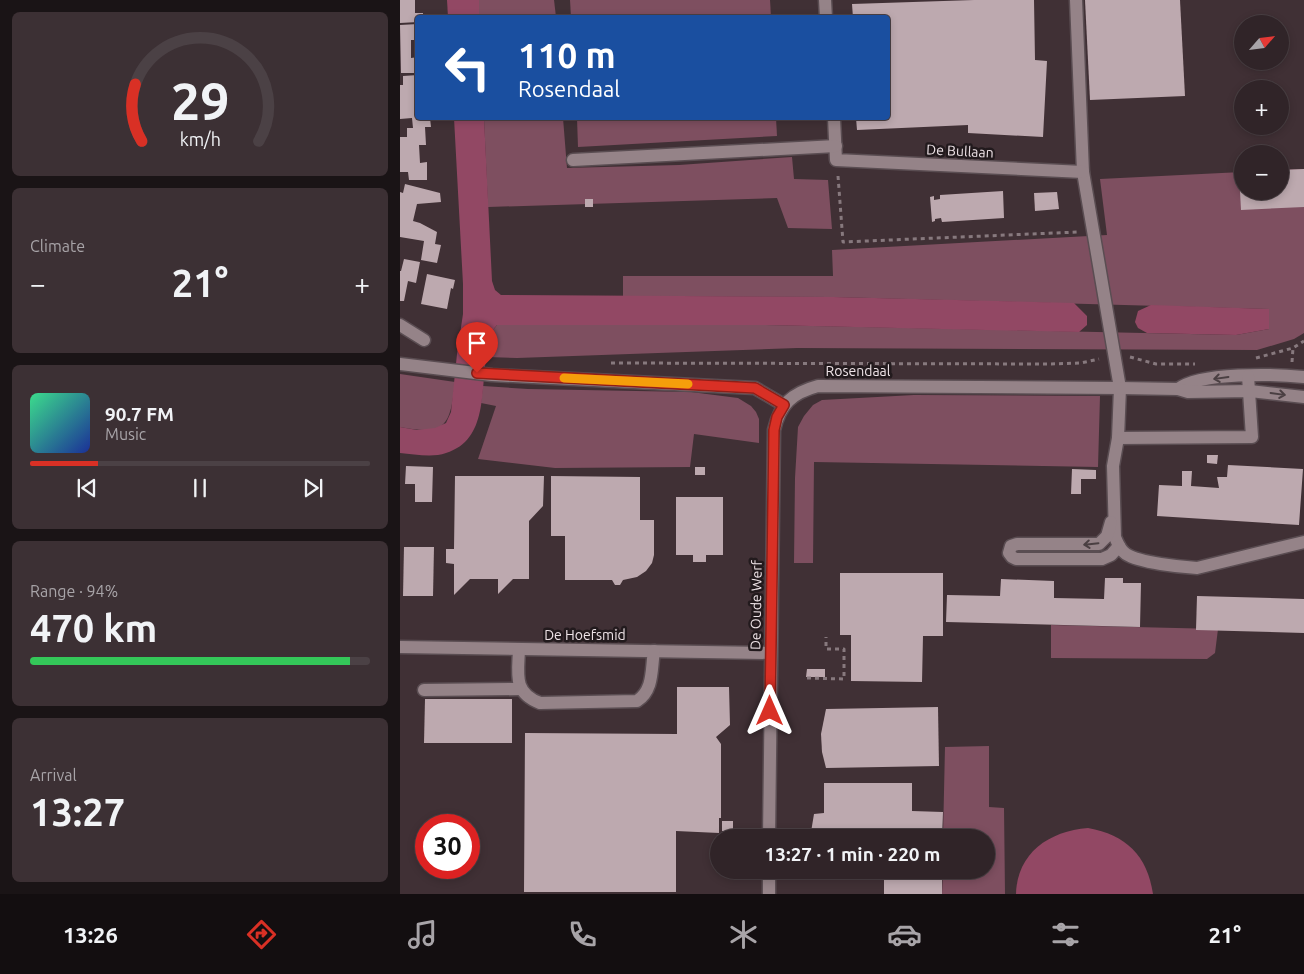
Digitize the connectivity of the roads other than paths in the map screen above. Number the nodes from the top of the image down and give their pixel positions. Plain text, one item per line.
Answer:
1 (825, 0) edge
2 (1076, 0) edge
3 (826, 15) edge
4 (834, 120) edge
5 (836, 146) junction
6 (573, 160) dead end
7 (1083, 172) junction
8 (400, 325) edge
9 (424, 340) dead end
10 (400, 364) edge
11 (1248, 376) junction
12 (1304, 377) edge
13 (1120, 388) junction
14 (1178, 389) junction
15 (1250, 391) junction
16 (1304, 397) edge
17 (784, 405) junction
18 (1118, 438) junction
19 (1114, 507) junction
20 (1304, 542) edge
21 (1119, 546) junction
22 (400, 647) edge
23 (518, 650) junction
24 (654, 651) junction
25 (770, 653) junction
26 (520, 688) junction
27 (424, 690) dead end
28 (769, 829) edge
29 (769, 879) edge
30 (769, 894) edge

1 - 3 street
2 - 7 street
4 - 5 street
5 - 6 street
5 - 7 street, De Bullaan
7 - 13 street
8 - 9 street
10 - 17 street
11 - 12 street, Rosendaal
11 -> 14 street, Rosendaal
11 - 15 street
13 - 14 street, Rosendaal
13 - 17 street, Rosendaal
13 - 18 street
14 - 15 street, Rosendaal
15 -> 16 street, Rosendaal
15 - 18 street
17 - 25 street, De Oude Werf
18 - 19 street
19 - 21 street
19 -> 21 street
20 - 21 street
22 - 23 street, De Hoefsmid
23 - 24 street, De Hoefsmid
23 - 26 street
24 - 25 street, De Hoefsmid
24 - 26 street
25 - 28 street, De Oude Werf
26 - 27 street
29 - 30 street

